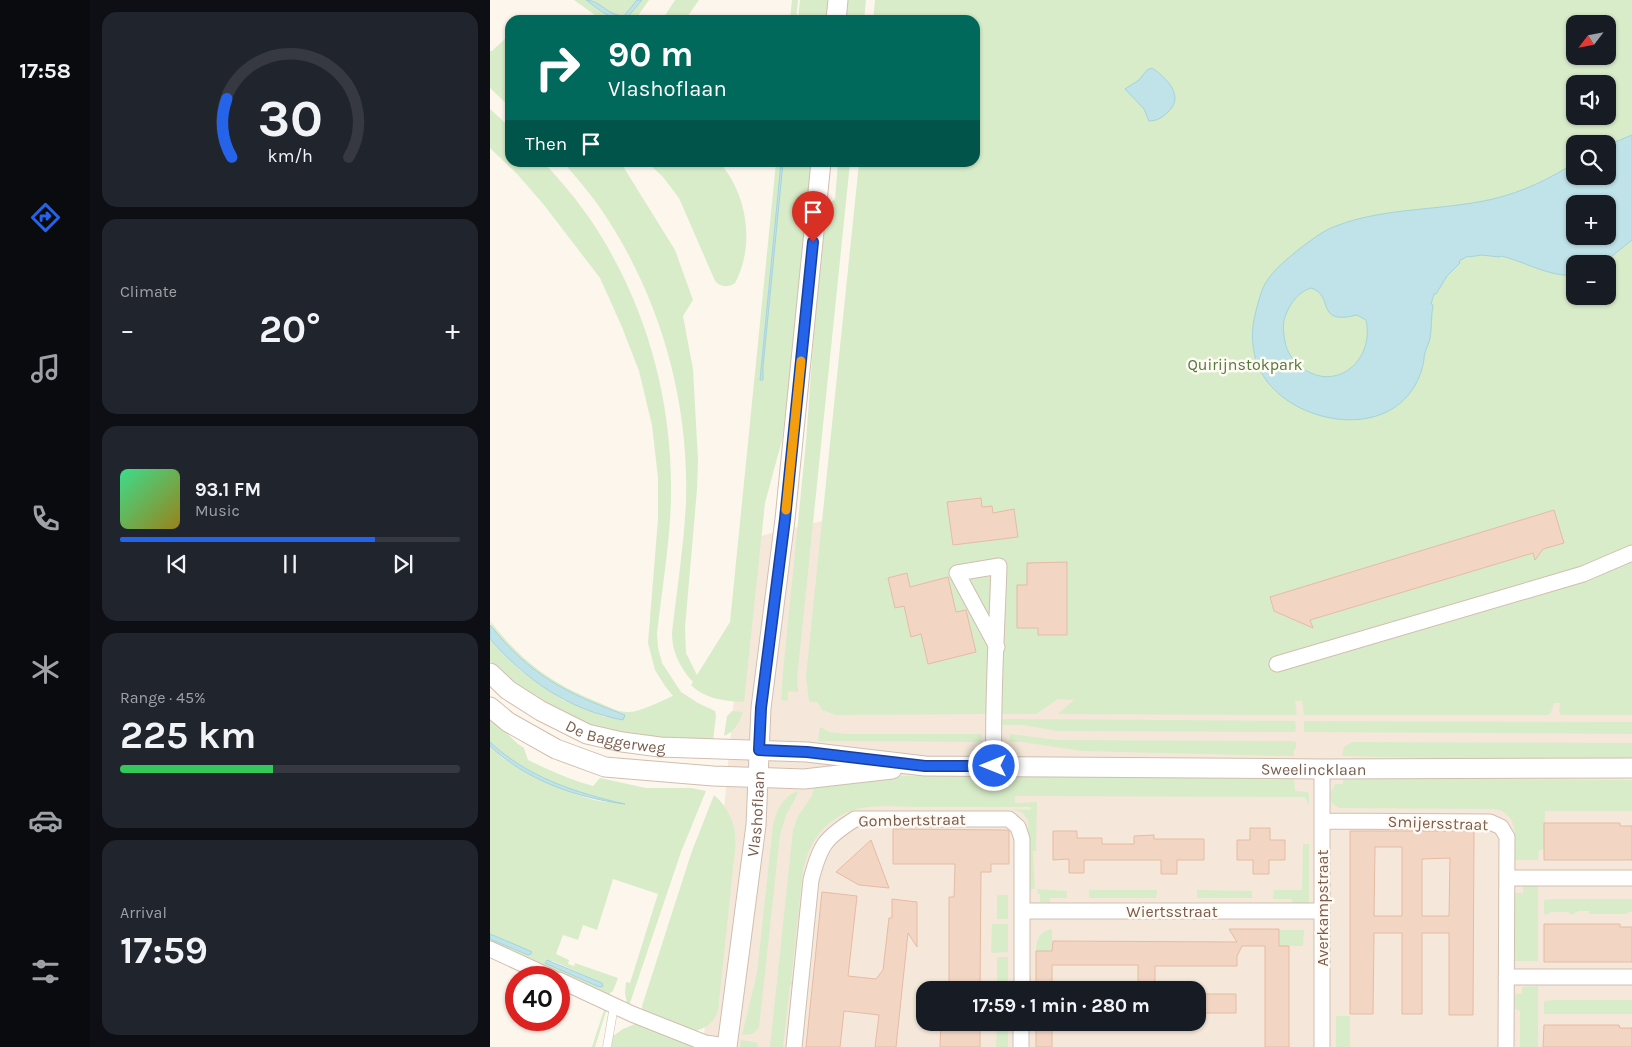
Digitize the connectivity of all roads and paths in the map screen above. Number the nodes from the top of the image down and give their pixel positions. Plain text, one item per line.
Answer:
1 (838, 0) edge
2 (836, 15) edge
3 (820, 167) edge
4 (1632, 552) edge
5 (997, 647) junction
6 (1277, 664) dead end
7 (490, 673) edge
8 (490, 707) edge
9 (759, 750) junction
10 (925, 766) junction
11 (994, 766) junction
12 (1632, 768) edge
13 (1322, 769) junction
14 (758, 777) junction
15 (1322, 821) junction
16 (1507, 878) junction
17 (1632, 878) edge
18 (1022, 911) junction
19 (1322, 912) junction
20 (490, 948) edge
21 (528, 966) edge
22 (1506, 977) junction
23 (1632, 977) edge
24 (1022, 981) edge
25 (570, 985) edge
26 (614, 1006) junction
27 (1022, 1031) edge
28 (727, 1046) edge
29 (607, 1047) edge
30 (794, 1047) edge
31 (1021, 1047) edge
32 (1322, 1047) edge
33 (1506, 1047) edge

1 - 2 street
3 - 9 street, Vlashoflaan
4 - 6 street
5 - 5 street
5 - 11 street
7 - 9 street, De Baggerweg
8 - 14 street, De Baggerweg
9 - 10 street, Sweelincklaan
9 - 14 street, Vlashoflaan
10 - 11 street, Sweelincklaan
10 - 14 street, Sweelincklaan
11 - 13 street, Sweelincklaan
12 - 13 street, Sweelincklaan
13 - 15 street, Averkampstraat
14 - 28 street, Vlashoflaan
15 - 16 street, Smijersstraat
15 - 19 street, Averkampstraat
16 - 17 street
16 - 22 street, Smijersstraat
18 - 19 street, Wiertsstraat
18 - 24 street, Gombertstraat
18 - 30 street, Gombertstraat
19 - 32 street, Averkampstraat
20 - 21 street
22 - 23 street
22 - 33 street, Smijersstraat
25 - 26 street
26 - 28 street
26 - 29 lane
27 - 31 street

